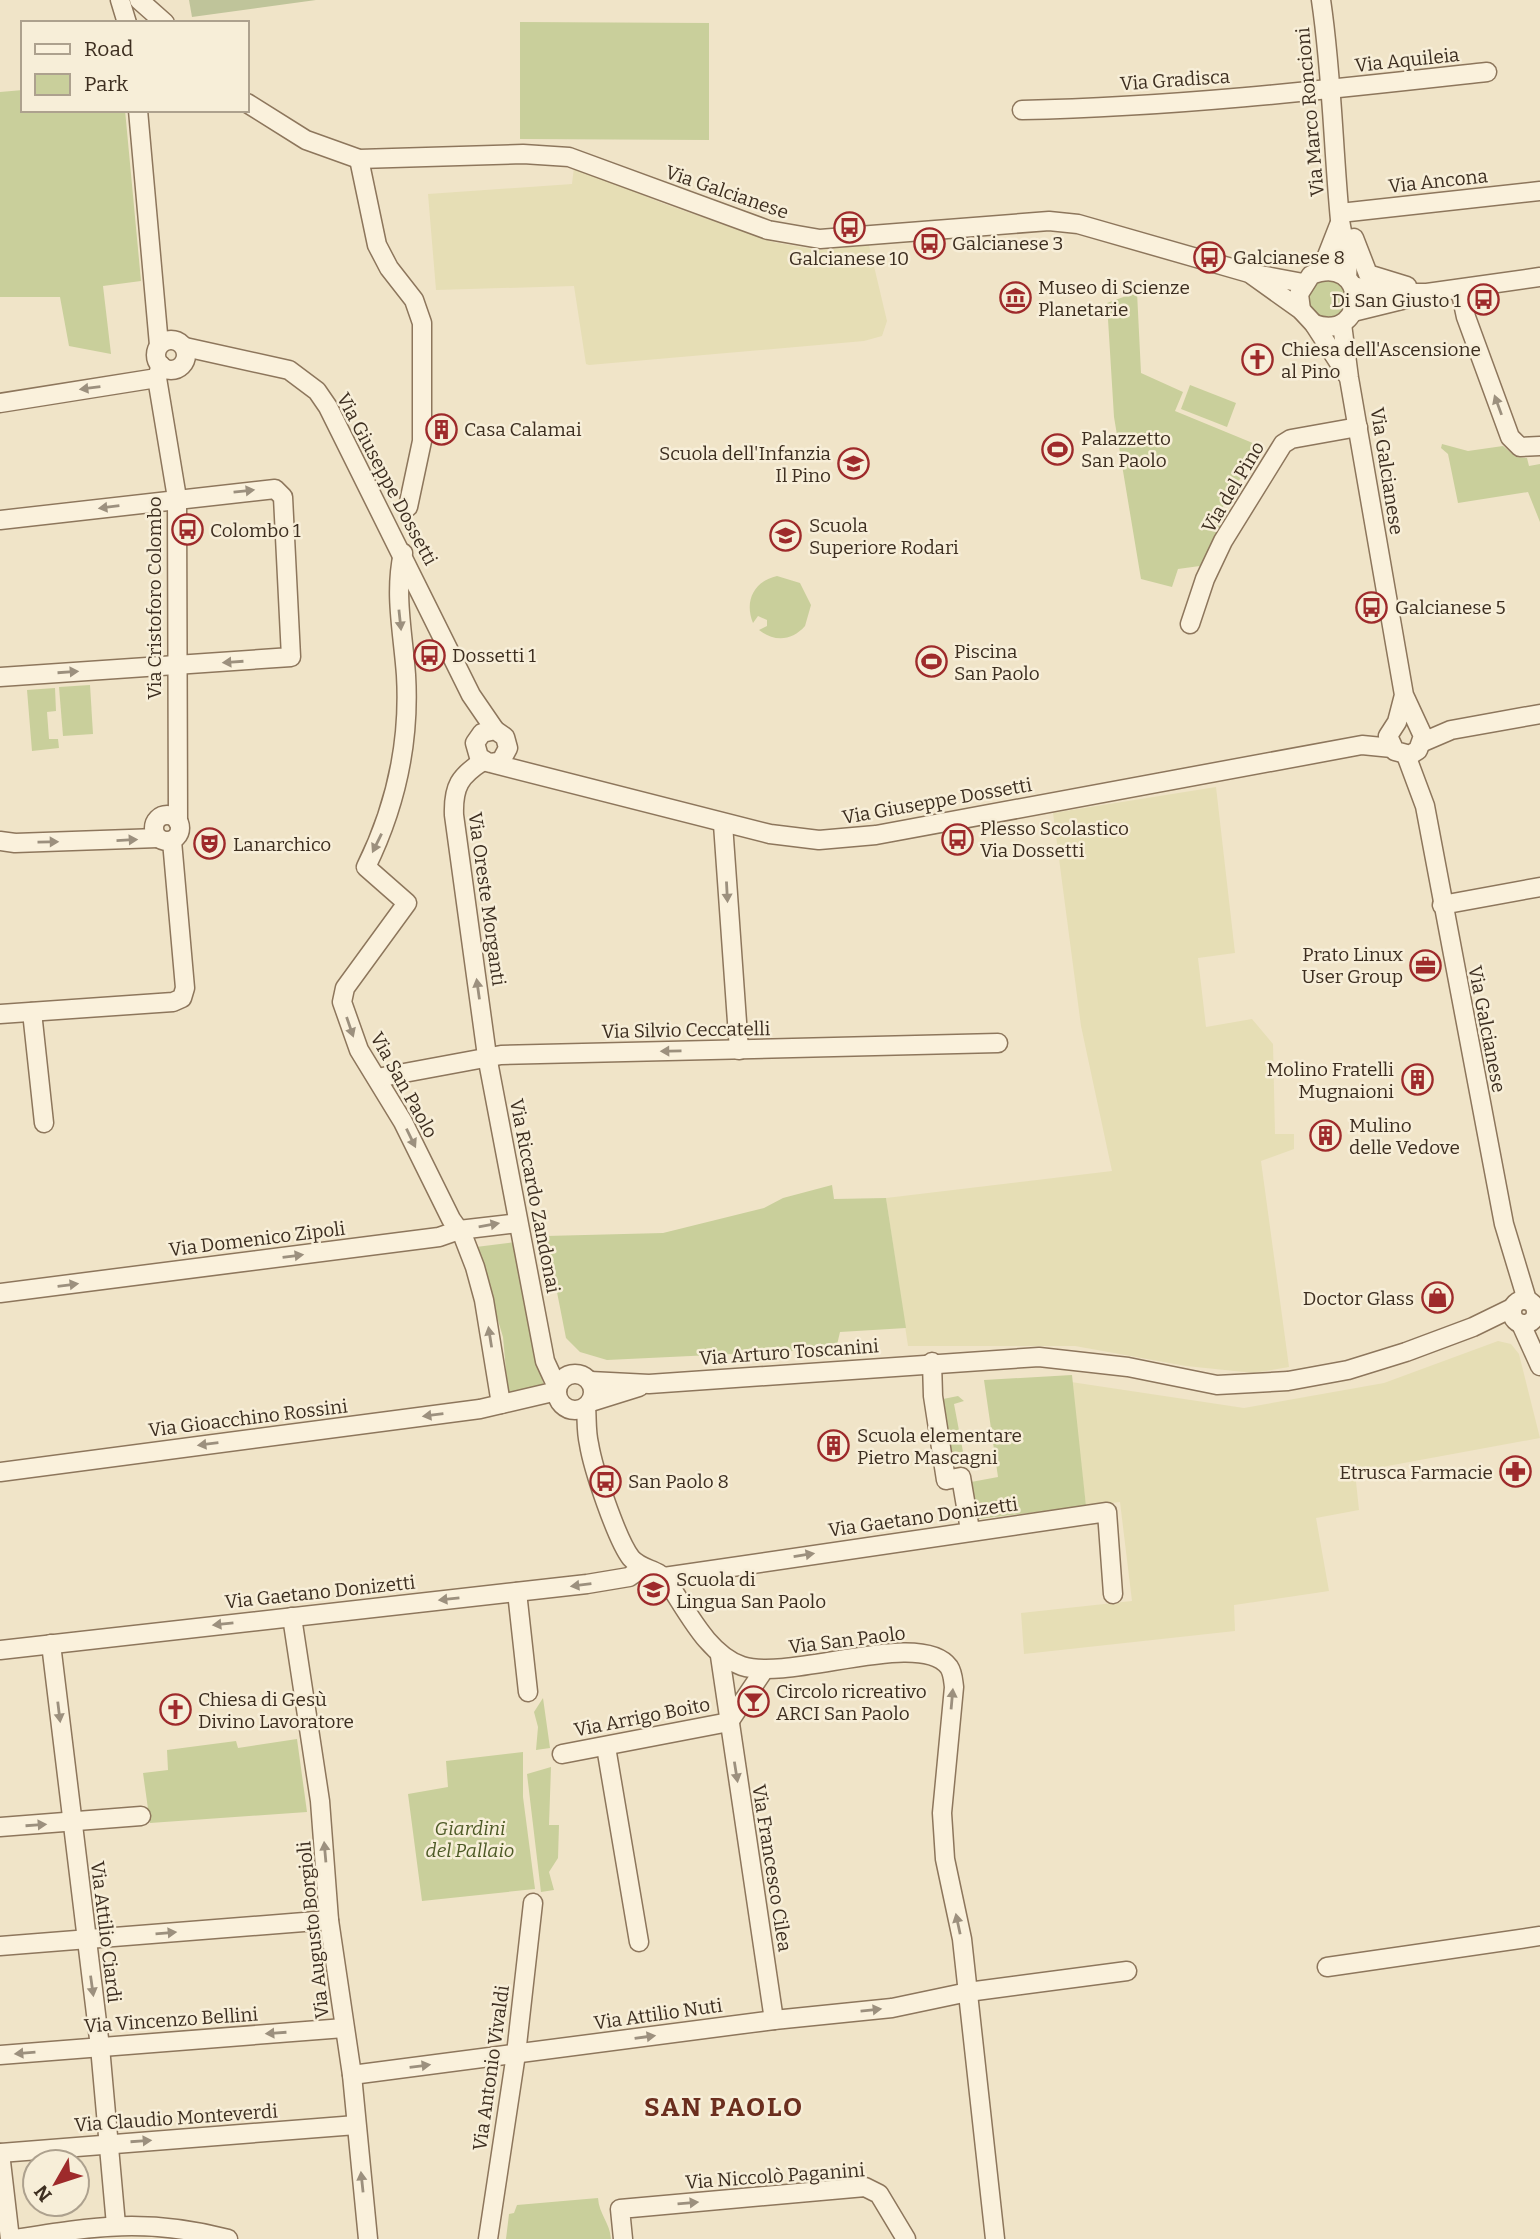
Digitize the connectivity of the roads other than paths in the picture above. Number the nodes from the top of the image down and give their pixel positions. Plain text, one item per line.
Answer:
1 (120, 0) edge
2 (127, 0) edge
3 (139, 0) edge
4 (1321, 0) edge
5 (126, 21) edge
6 (145, 21) edge
7 (163, 21) edge
8 (1488, 72) dead end
9 (1332, 89) junction
10 (248, 104) edge
11 (1022, 110) dead end
12 (138, 112) edge
13 (359, 159) junction
14 (1540, 191) edge
15 (1340, 217) junction
16 (1321, 271) junction
17 (1249, 273) junction
18 (1540, 277) edge
19 (1350, 282) junction
20 (1303, 284) junction
21 (1460, 289) junction
22 (154, 292) junction
23 (1427, 293) junction
24 (1301, 310) junction
25 (1348, 318) junction
26 (1314, 324) junction
27 (174, 361) junction
28 (1349, 378) junction
29 (0, 403) edge
30 (1358, 427) junction
31 (1540, 446) edge
32 (177, 498) junction
33 (408, 507) dead end
34 (0, 520) edge
35 (403, 553) junction
36 (1190, 624) dead end
37 (175, 666) junction
38 (0, 676) edge
39 (1540, 713) edge
40 (488, 731) junction
41 (1407, 737) junction
42 (508, 749) junction
43 (487, 762) junction
44 (522, 770) junction
45 (723, 824) junction
46 (165, 840) junction
47 (0, 841) edge
48 (1540, 887) edge
49 (1442, 905) junction
50 (32, 1012) junction
51 (0, 1014) edge
52 (998, 1043) dead end
53 (739, 1050) junction
54 (487, 1056) junction
55 (377, 1078) junction
56 (44, 1123) dead end
57 (518, 1223) junction
58 (459, 1230) junction
59 (0, 1293) edge
60 (1527, 1310) edge
61 (1540, 1349) edge
62 (932, 1362) junction
63 (1540, 1366) edge
64 (590, 1381) junction
65 (561, 1384) junction
66 (649, 1384) junction
67 (501, 1404) junction
68 (583, 1406) junction
69 (0, 1472) edge
70 (970, 1530) junction
71 (642, 1568) junction
72 (664, 1577) junction
73 (516, 1592) junction
74 (1113, 1594) dead end
75 (292, 1617) junction
76 (51, 1644) junction
77 (0, 1650) edge
78 (720, 1656) junction
79 (764, 1670) junction
80 (528, 1692) dead end
81 (729, 1722) junction
82 (606, 1746) junction
83 (562, 1754) dead end
84 (141, 1816) dead end
85 (72, 1822) junction
86 (0, 1827) edge
87 (533, 1903) dead end
88 (329, 1920) junction
89 (1540, 1936) edge
90 (86, 1940) junction
91 (639, 1942) dead end
92 (0, 1946) edge
93 (1327, 1968) dead end
94 (1126, 1971) dead end
95 (968, 1992) junction
96 (774, 2020) junction
97 (344, 2028) junction
98 (100, 2047) junction
99 (516, 2054) junction
100 (0, 2055) edge
101 (352, 2075) junction
102 (356, 2125) junction
103 (110, 2144) junction
104 (0, 2153) edge
105 (128, 2230) edge
106 (13, 2239) edge
107 (228, 2239) edge
108 (368, 2239) edge
109 (488, 2239) edge
110 (623, 2239) edge
111 (906, 2239) edge
112 (995, 2239) edge

1 - 5 street
2 - 6 street
3 - 7 street
4 - 9 street, Via Marco Roncioni
8 - 9 street, Via Aquileia
9 - 11 street, Via Gradisca
9 - 15 street, Via Marco Roncioni
10 - 13 street, Via Galcianese
12 - 22 street, Via Cristoforo Colombo
13 - 17 street, Via Galcianese
13 - 33 street
14 - 15 street, Via Ancona
15 - 16 street, Via Marco Roncioni
15 - 19 street, Via Marco Roncioni
15 - 23 street
16 - 19 street
16 - 20 street
17 - 20 street, Via Galcianese
17 - 24 street, Via Galcianese
18 - 21 street
19 - 23 street
19 - 25 street, Via Galcianese
20 - 24 street
21 - 23 street
31 -> 21 street
22 - 27 street, Via Cristoforo Colombo
22 - 27 street, Via Cristoforo Colombo
23 - 25 street
24 - 26 street, Via Galcianese
25 - 26 street
25 - 28 street, Via Galcianese
26 - 28 street, Via Galcianese
27 -> 29 street
27 - 32 street, Via Cristoforo Colombo
27 - 35 street, Via Giuseppe Dossetti
28 - 30 street, Via Galcianese
30 - 36 street, Via del Pino
30 - 41 street, Via Galcianese
32 -> 34 street
32 - 37 street, Via Cristoforo Colombo
32 -> 37 street
35 - 40 street, Via Giuseppe Dossetti
35 -> 55 street, Via San Paolo
38 -> 37 street
37 - 46 street, Via Cristoforo Colombo
39 - 41 street
40 - 42 street
40 - 43 street
41 - 45 street, Via Giuseppe Dossetti
41 - 49 street, Via Galcianese
42 - 43 street
42 - 44 street
43 - 44 street, Via Giuseppe Dossetti
54 -> 43 street, Via Oreste Morganti
44 - 45 street, Via Giuseppe Dossetti
45 -> 53 street
47 -> 46 street
46 - 50 street
48 - 49 street
49 - 60 street, Via Galcianese
50 - 51 street
50 - 56 street
52 - 53 street, Via Silvio Ceccatelli
53 -> 54 street, Via Silvio Ceccatelli
54 - 55 street, Via Silvio Ceccatelli
54 - 57 street, Via Riccardo Zandonai
55 -> 58 street, Via San Paolo
58 -> 57 street, Via Domenico Zipoli
57 - 65 street, Via Riccardo Zandonai
59 -> 58 street, Via Domenico Zipoli
67 -> 58 street, Via San Paolo
60 - 61 street, Via Galcianese
60 - 62 street, Via Arturo Toscanini
60 - 63 street, Via Galcianese
62 - 66 street, Via Arturo Toscanini
62 - 70 street
64 - 65 street
64 - 66 street, Via Arturo Toscanini
64 - 68 street
65 - 67 street
65 - 68 street
66 - 68 street, Via Arturo Toscanini
67 -> 69 street, Via Gioacchino Rossini
68 - 71 street
72 -> 70 street, Via Gaetano Donizetti
70 - 74 street, Via Gaetano Donizetti
71 - 72 street
71 -> 73 street, Via Gaetano Donizetti
72 - 78 street
73 -> 75 street, Via Gaetano Donizetti
73 - 80 street
75 -> 76 street, Via Gaetano Donizetti
88 -> 75 street, Via Augusto Borgioli
76 - 77 street, Via Gaetano Donizetti
76 -> 85 street, Via Attilio Ciardi
78 - 79 street, Via San Paolo
78 - 81 street, Via Francesco Cilea
79 - 81 street
95 -> 79 street, Via San Paolo
81 - 82 street, Via Arrigo Boito
81 -> 96 street, Via Francesco Cilea
82 - 83 street, Via Arrigo Boito
82 - 91 street
84 - 85 street
86 -> 85 street
85 - 90 street, Via Attilio Ciardi
87 - 99 street, Via Antonio Vivaldi
90 -> 88 street
88 - 97 street, Via Augusto Borgioli
89 - 93 street
90 - 92 street
90 -> 98 street, Via Attilio Ciardi
94 - 95 street
96 -> 95 street, Via Attilio Nuti
95 - 112 street, Via San Paolo
99 -> 96 street, Via Attilio Nuti
97 -> 98 street, Via Vincenzo Bellini
97 - 101 street, Via Augusto Borgioli
98 -> 100 street, Via Vincenzo Bellini
98 - 103 street, Via Attilio Ciardi
101 -> 99 street, Via Attilio Nuti
99 - 109 street, Via Antonio Vivaldi
101 - 102 street, Via Augusto Borgioli
103 -> 102 street, Via Claudio Monteverdi
108 -> 102 street, Via Augusto Borgioli
103 - 104 street, Via Claudio Monteverdi
103 - 105 street, Via Attilio Ciardi
104 - 106 street
105 - 106 street
105 - 107 street
110 -> 111 street, Via Niccolò Paganini

